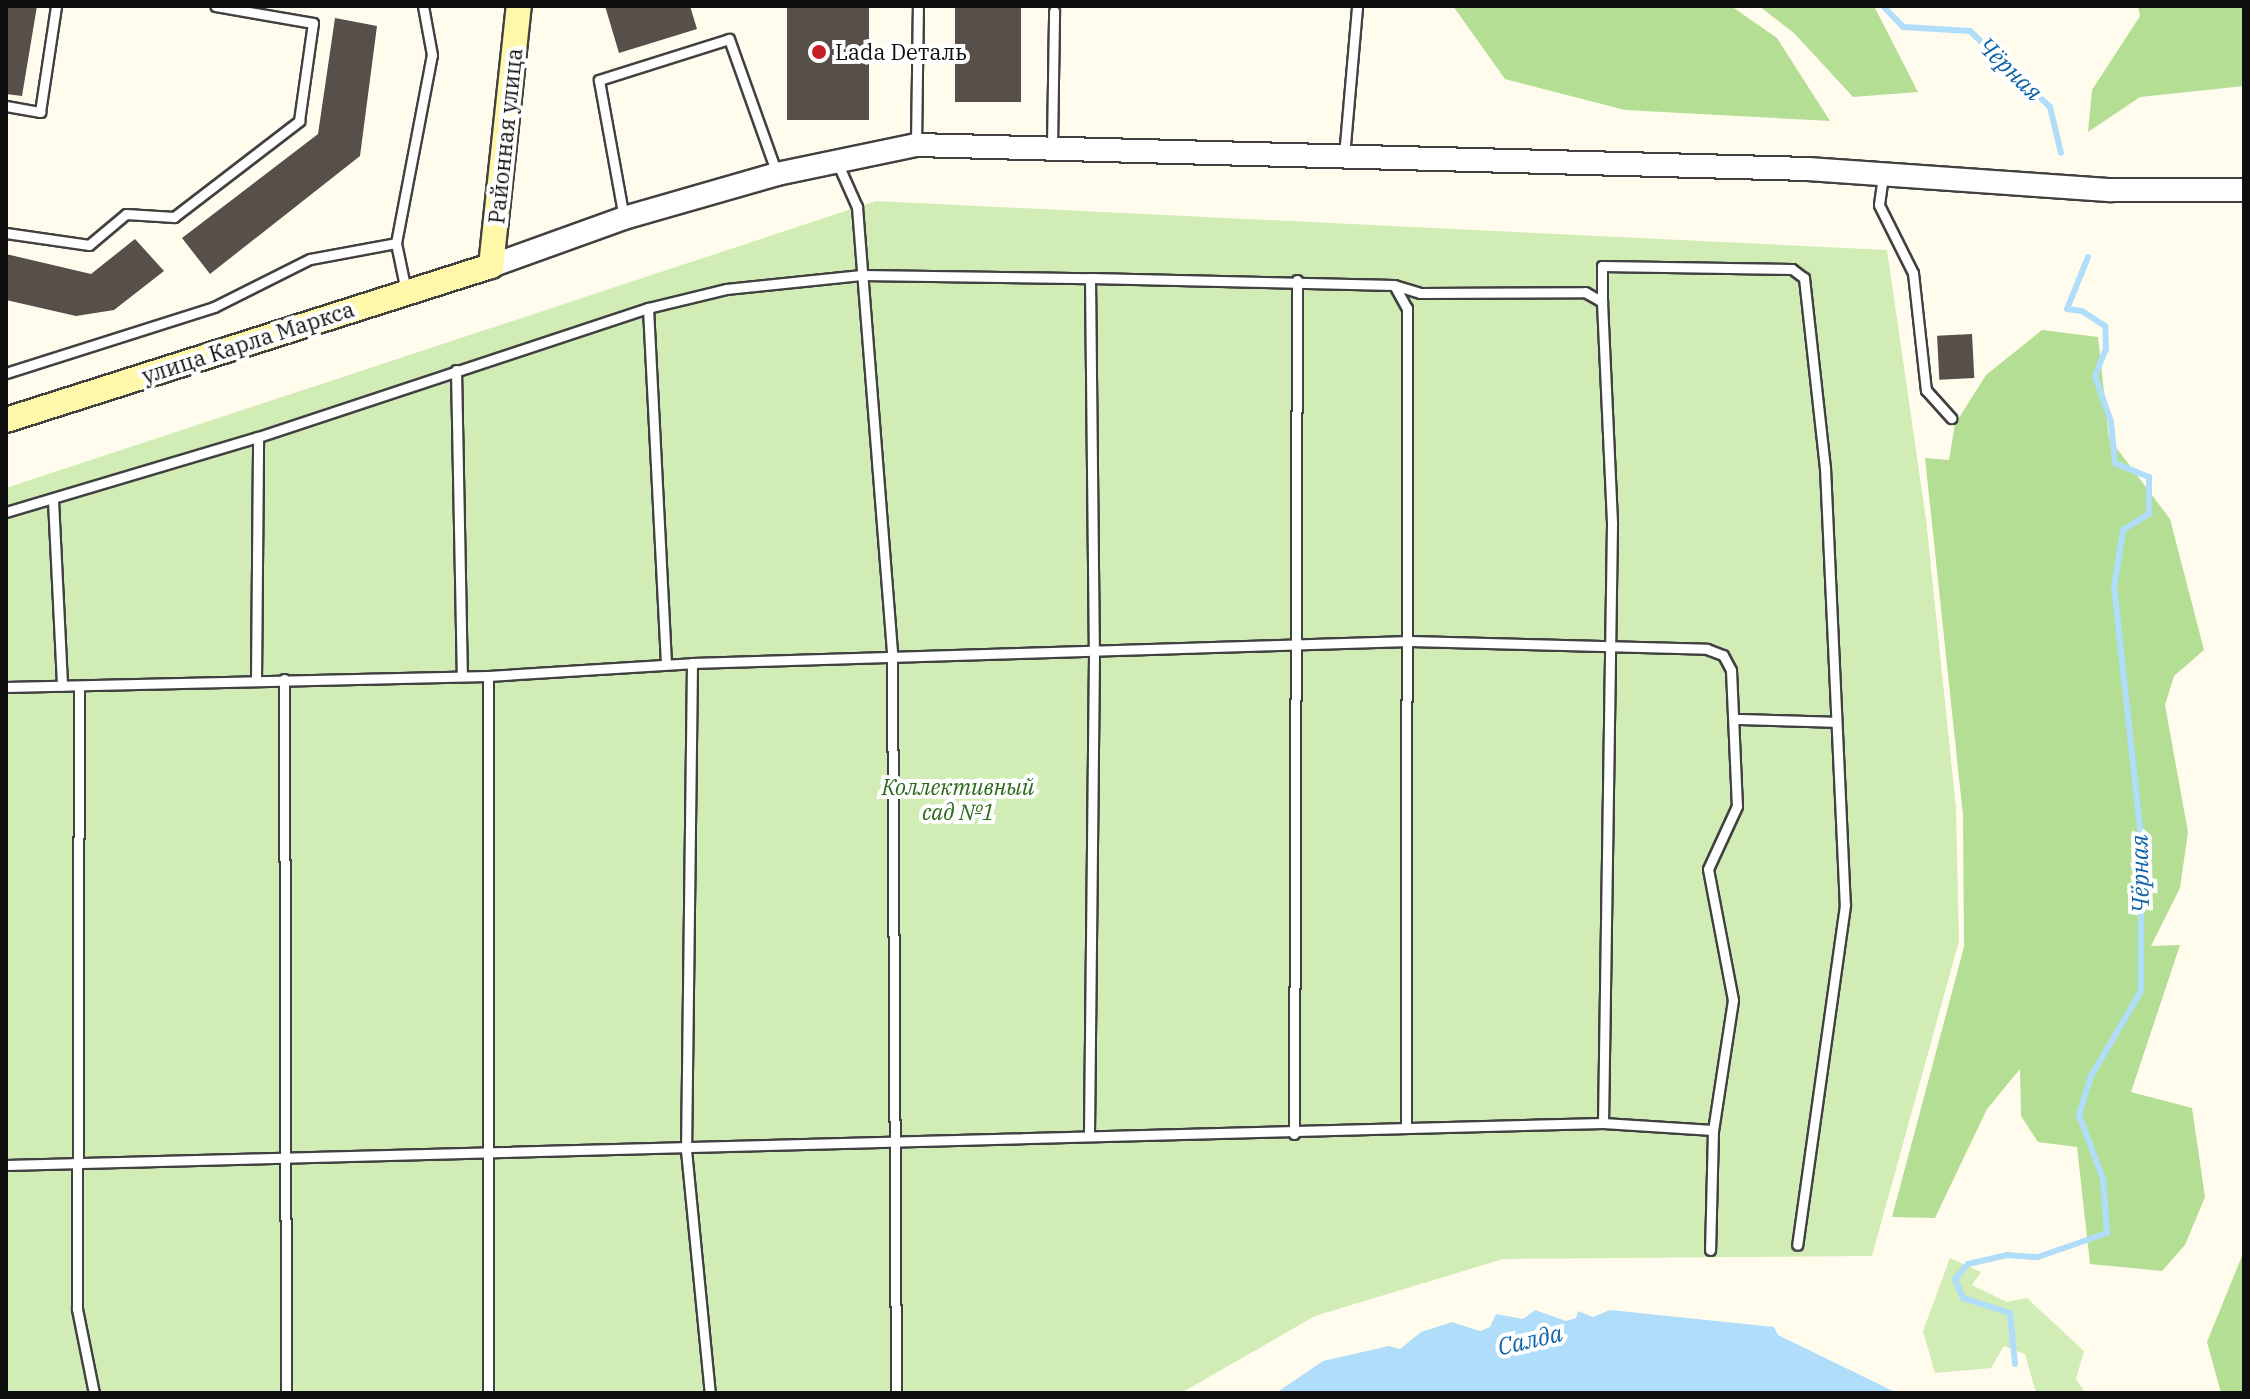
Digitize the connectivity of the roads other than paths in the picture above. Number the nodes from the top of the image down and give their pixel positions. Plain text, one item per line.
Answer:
1 (56, 6) edge
2 (215, 6) edge
3 (423, 6) edge
4 (519, 6) edge
5 (918, 6) edge
6 (1357, 6) edge
7 (1054, 11) dead end
8 (6, 106) edge
9 (916, 145) junction
10 (1052, 145) junction
11 (1344, 156) junction
12 (837, 162) junction
13 (777, 174) junction
14 (1884, 174) junction
15 (2244, 190) edge
16 (624, 218) junction
17 (6, 233) edge
18 (396, 243) junction
19 (491, 266) junction
20 (861, 275) junction
21 (1090, 278) junction
22 (1297, 280) junction
23 (1394, 285) junction
24 (406, 291) junction
25 (1602, 302) junction
26 (648, 308) junction
27 (456, 370) junction
28 (6, 373) edge
29 (1951, 418) dead end
30 (6, 420) edge
31 (258, 437) junction
32 (53, 500) junction
33 (6, 512) edge
34 (1410, 641) junction
35 (1608, 644) junction
36 (1298, 648) junction
37 (1094, 655) junction
38 (892, 656) junction
39 (692, 663) junction
40 (666, 664) junction
41 (462, 676) junction
42 (488, 676) junction
43 (284, 679) junction
44 (256, 680) junction
45 (62, 686) junction
46 (79, 686) junction
47 (6, 687) edge
48 (1736, 719) junction
49 (1836, 722) junction
50 (1603, 1123) junction
51 (1406, 1128) junction
52 (1713, 1130) junction
53 (1294, 1134) junction
54 (1089, 1136) junction
55 (891, 1141) junction
56 (686, 1150) junction
57 (486, 1154) junction
58 (285, 1158) junction
59 (81, 1161) junction
60 (6, 1165) edge
61 (1797, 1245) dead end
62 (1710, 1250) dead end
63 (94, 1393) edge
64 (286, 1393) edge
65 (488, 1393) edge
66 (710, 1393) edge
67 (896, 1393) edge

1 - 8 lane
2 - 17 lane
3 - 18 lane
4 - 19 main road, Районная улица
5 - 9 lane
6 - 11 lane
7 - 10 lane
9 - 10 street
9 - 12 street
10 - 11 street
11 - 14 street
12 - 13 street
12 - 20 lane
13 - 16 street
13 - 16 lane
14 - 15 street
14 - 29 lane
16 - 19 street
18 - 24 lane
18 - 28 lane
19 - 24 main road, улица Карла Маркса
20 - 21 lane
20 - 26 lane
20 - 38 lane
21 - 22 lane
21 - 37 lane
22 - 23 lane
22 - 36 lane
23 - 25 lane
23 - 34 lane
24 - 30 main road, улица Карла Маркса
25 - 35 lane
25 - 49 lane
26 - 27 lane
26 - 40 lane
27 - 31 lane
27 - 41 lane
31 - 32 lane
31 - 44 lane
32 - 33 lane
32 - 45 lane
34 - 35 lane
34 - 36 lane
34 - 51 lane
35 - 48 lane
35 - 50 lane
36 - 37 lane
36 - 53 lane
37 - 38 lane
37 - 54 lane
38 - 39 lane
38 - 55 lane
39 - 40 lane
39 - 56 lane
40 - 42 lane
41 - 42 lane
41 - 43 lane
42 - 57 lane
43 - 44 lane
43 - 58 lane
44 - 46 lane
45 - 46 lane
45 - 47 lane
46 - 59 lane
48 - 49 lane
48 - 52 lane
49 - 61 lane
50 - 51 lane
50 - 52 lane
51 - 53 lane
52 - 62 lane
53 - 54 lane
54 - 55 lane
55 - 56 lane
55 - 67 lane
56 - 57 lane
56 - 66 lane
57 - 58 lane
57 - 65 lane
58 - 59 lane
58 - 64 lane
59 - 60 lane
59 - 63 lane

